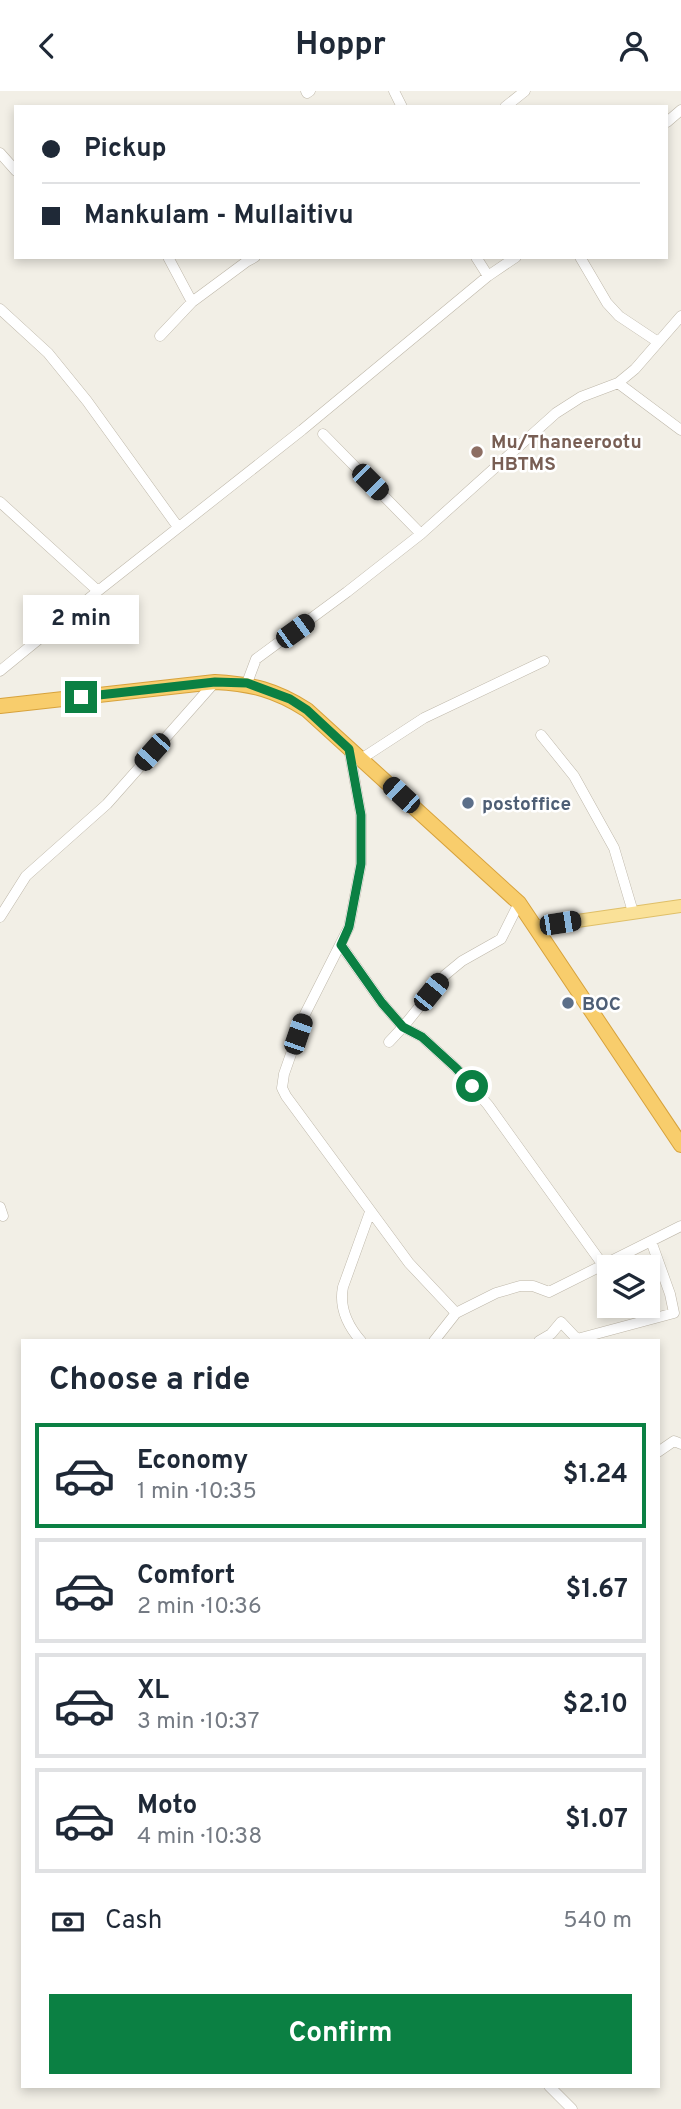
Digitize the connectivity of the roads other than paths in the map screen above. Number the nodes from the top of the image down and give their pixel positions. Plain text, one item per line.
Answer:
1 (525, 91) edge
2 (508, 105) edge
3 (0, 153) edge
4 (14, 169) edge
5 (169, 259) edge
6 (251, 259) edge
7 (478, 259) edge
8 (513, 259) edge
9 (581, 259) edge
10 (488, 276) junction
11 (192, 302) junction
12 (0, 309) edge
13 (681, 316) edge
14 (160, 337) dead end
15 (658, 342) junction
16 (618, 383) junction
17 (681, 430) edge
18 (323, 434) dead end
19 (0, 502) edge
20 (178, 527) junction
21 (421, 534) junction
22 (98, 591) junction
23 (544, 661) dead end
24 (0, 671) edge
25 (215, 682) junction
26 (247, 683) junction
27 (0, 706) edge
28 (541, 735) dead end
29 (349, 749) junction
30 (361, 759) junction
31 (519, 904) junction
32 (681, 906) edge
33 (633, 912) junction
34 (0, 917) edge
35 (536, 927) junction
36 (341, 945) junction
37 (403, 1027) junction
38 (388, 1042) dead end
39 (681, 1145) edge
40 (370, 1212) junction
41 (681, 1226) edge
42 (651, 1241) junction
43 (623, 1255) edge
44 (597, 1257) edge
45 (597, 1268) edge
46 (456, 1313) junction
47 (360, 1339) edge
48 (436, 1339) edge
49 (542, 1339) edge
50 (577, 1339) edge
51 (577, 1339) edge
52 (681, 1444) edge
53 (660, 1451) edge
54 (551, 2088) edge
55 (572, 2109) edge

1 - 2 street
3 - 4 street
5 - 11 street
6 - 11 street
7 - 10 street
8 - 10 street
9 - 15 street
10 - 20 street
11 - 14 street
12 - 20 street
13 - 15 street
15 - 16 street
16 - 17 street
16 - 21 street
18 - 21 street
19 - 22 street
20 - 22 street
21 - 26 street
22 - 24 street
23 - 30 street
25 - 26 highway
25 - 27 highway
25 - 34 street
26 - 29 highway
28 - 33 street
29 - 30 highway
29 - 36 street
30 - 31 highway
31 - 35 highway
31 - 37 street
32 - 33 main road
33 - 35 main road
35 - 39 highway
36 - 37 street
36 - 40 street
37 - 38 street
37 - 44 street
40 - 46 street
40 - 47 street
41 - 42 street
42 - 43 street
42 - 51 street
45 - 46 street
46 - 48 street
49 - 50 street
52 - 53 street
54 - 55 street

